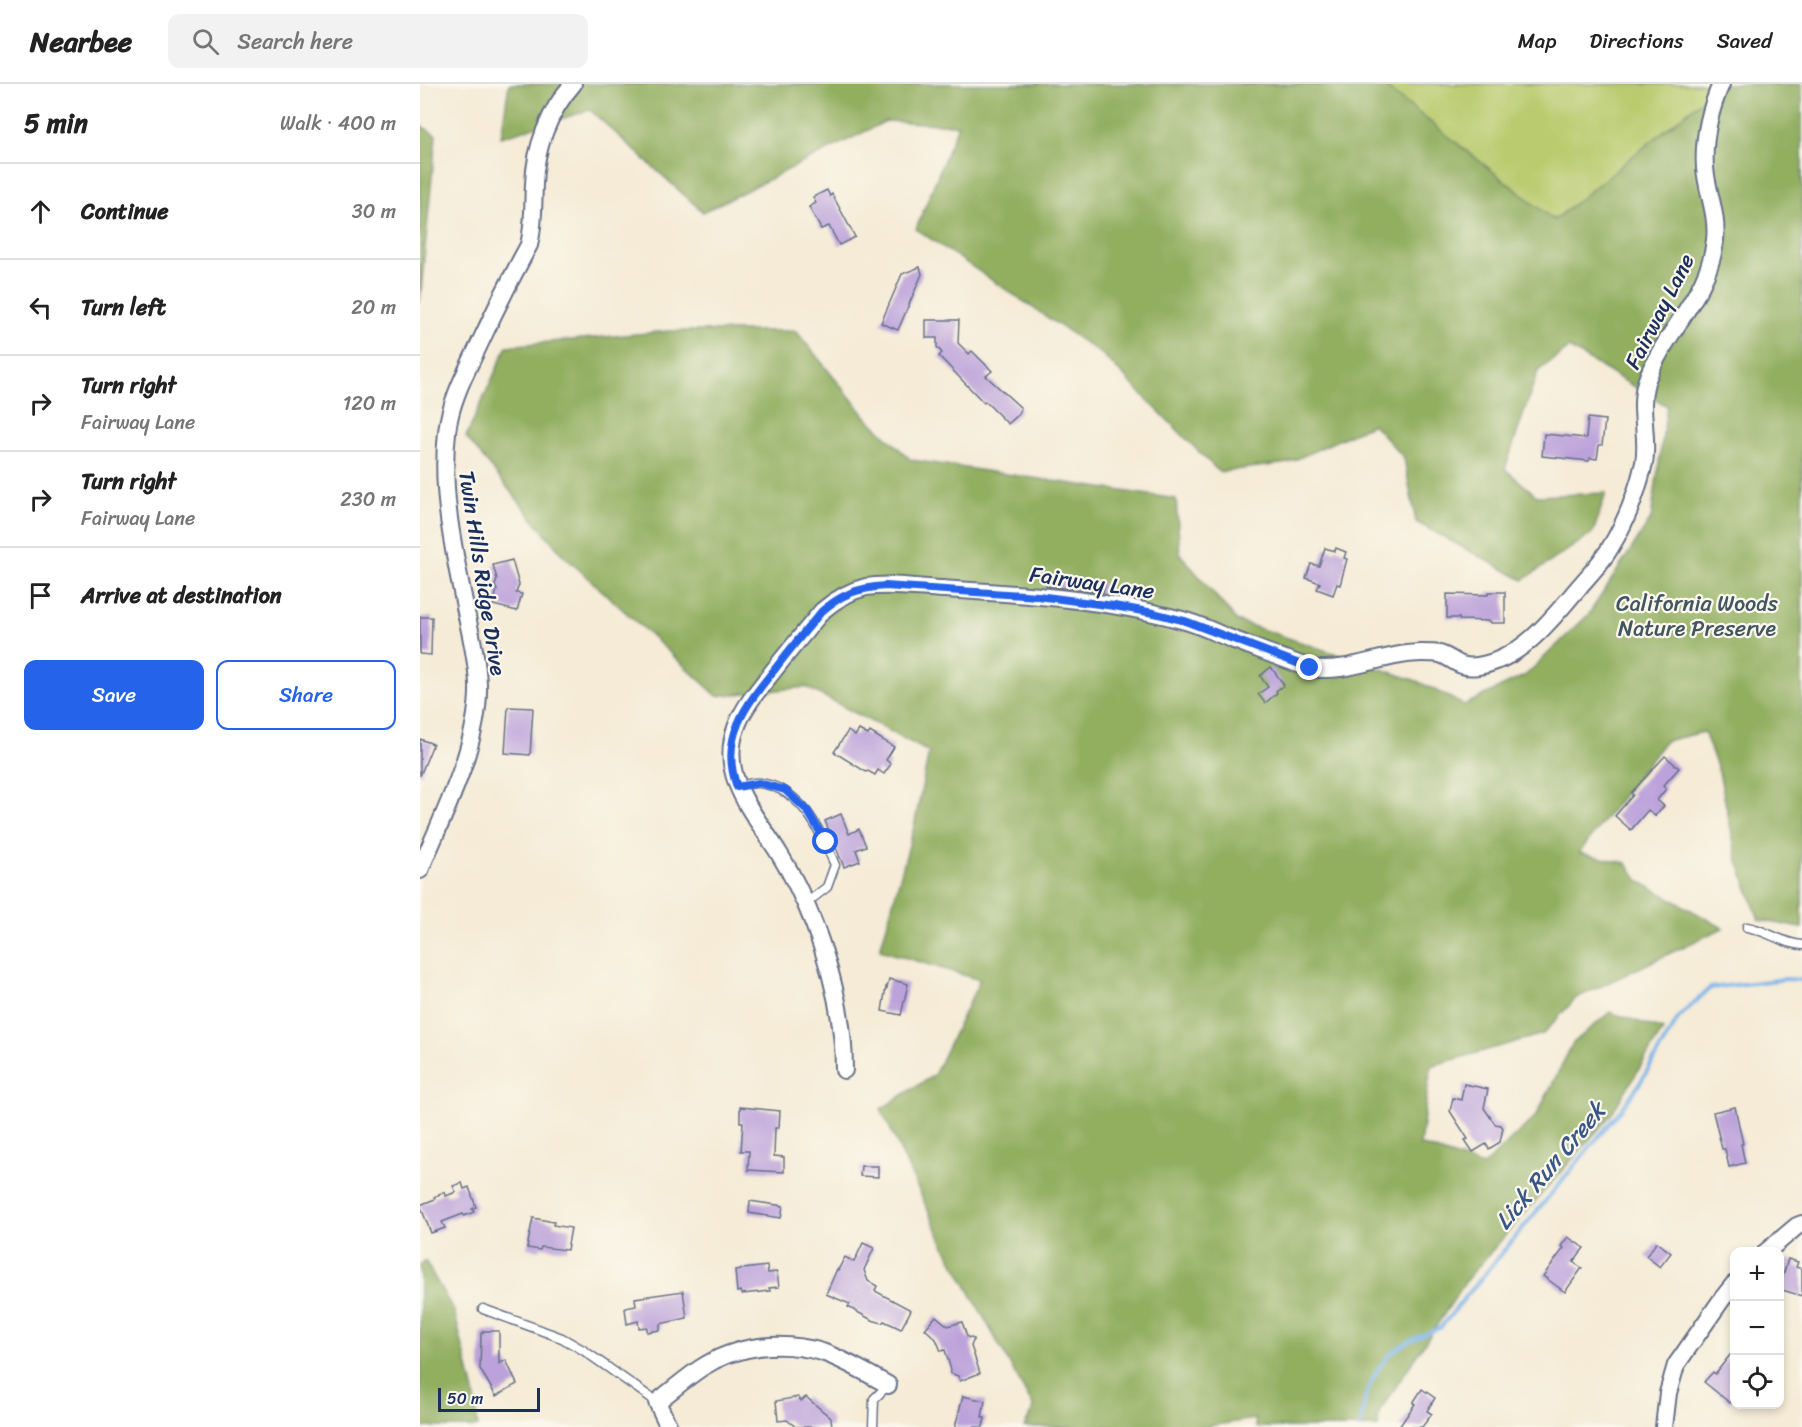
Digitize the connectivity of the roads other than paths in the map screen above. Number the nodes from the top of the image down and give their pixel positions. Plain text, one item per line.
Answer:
1 (573, 84) edge
2 (1721, 84) edge
3 (737, 787) junction
4 (420, 870) edge
5 (805, 904) junction
6 (1747, 927) dead end
7 (1802, 945) edge
8 (844, 1070) dead end
9 (1802, 1224) edge
10 (1771, 1247) edge
11 (1730, 1289) edge
12 (483, 1309) dead end
13 (888, 1385) joint
14 (657, 1402) junction
15 (669, 1427) edge
16 (873, 1427) edge
17 (1664, 1427) edge

1 - 4 street, Twin Hills Ridge Drive
2 - 3 street, Fairway Lane
3 - 5 street, Fairway Lane
3 - 5 lane
5 - 8 street, Fairway Lane
6 - 7 lane
9 - 10 street
11 - 17 street
12 - 14 lane
13 - 14 street
13 - 16 lane
14 - 15 street

